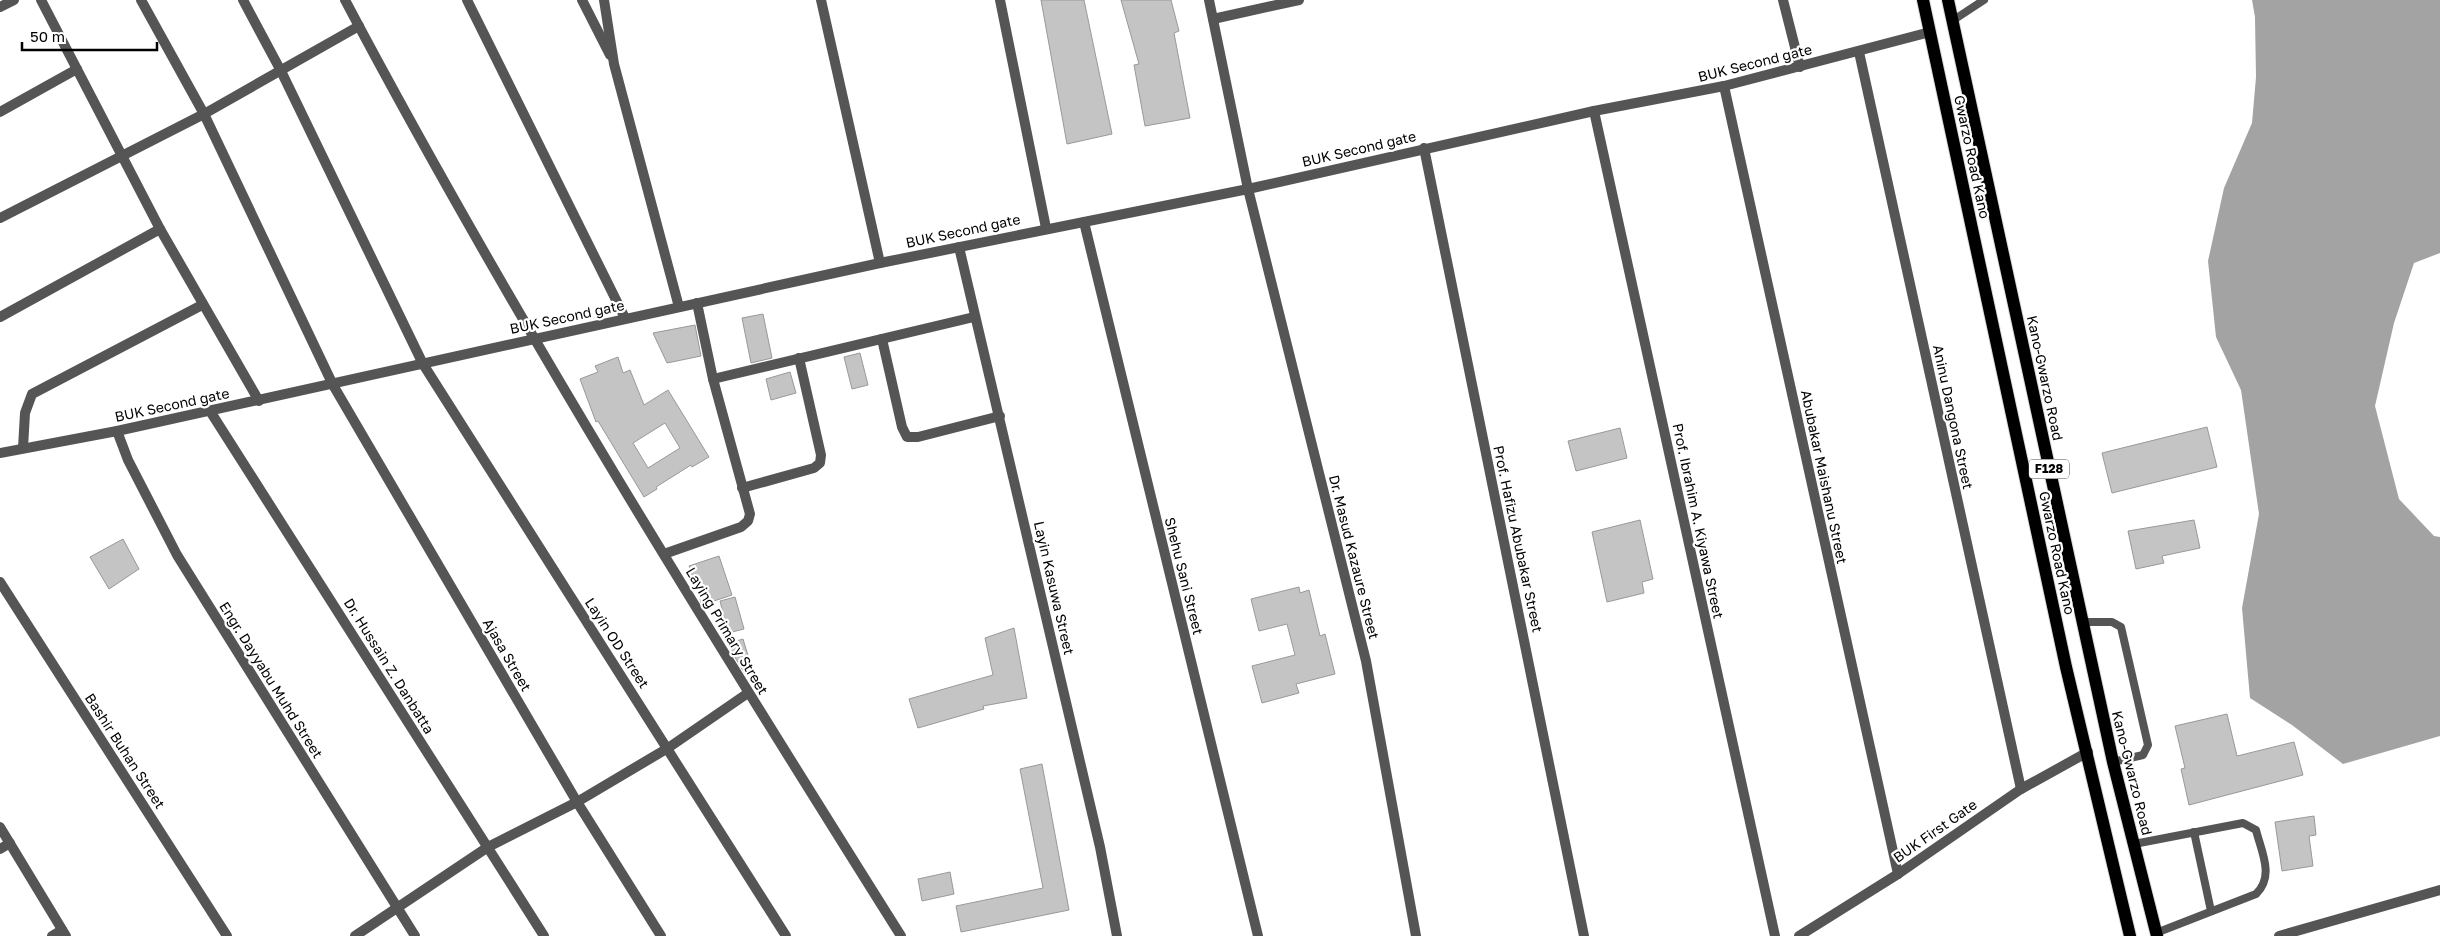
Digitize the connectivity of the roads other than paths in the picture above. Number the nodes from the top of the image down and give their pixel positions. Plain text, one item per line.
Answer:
1 (14, 0) edge
2 (41, 0) edge
3 (141, 0) edge
4 (243, 0) edge
5 (346, 0) edge
6 (467, 0) edge
7 (582, 0) edge
8 (604, 0) edge
9 (821, 0) edge
10 (1000, 0) edge
11 (1209, 0) edge
12 (1299, 0) edge
13 (1783, 0) edge
14 (1922, 0) edge
15 (1948, 0) edge
16 (1984, 0) edge
17 (0, 7) edge
18 (1213, 19) junction
19 (1952, 21) junction
20 (359, 26) junction
21 (1930, 32) junction
22 (1859, 52) junction
23 (614, 64) junction
24 (1800, 67) junction
25 (77, 69) junction
26 (282, 71) junction
27 (1724, 86) junction
28 (1594, 111) junction
29 (0, 112) edge
30 (204, 114) junction
31 (1424, 148) junction
32 (120, 156) junction
33 (1248, 189) junction
34 (0, 218) edge
35 (1084, 222) junction
36 (1046, 228) junction
37 (160, 229) junction
38 (959, 247) junction
39 (880, 263) junction
40 (696, 303) junction
41 (202, 305) junction
42 (679, 307) junction
43 (0, 317) edge
44 (974, 317) junction
45 (625, 318) junction
46 (532, 338) junction
47 (882, 339) junction
48 (799, 358) junction
49 (424, 364) junction
50 (713, 379) junction
51 (333, 385) junction
52 (259, 401) junction
53 (210, 411) junction
54 (1000, 416) junction
55 (117, 431) junction
56 (23, 448) junction
57 (0, 453) edge
58 (742, 488) junction
59 (664, 554) junction
60 (0, 582) edge
61 (2083, 622) junction
62 (748, 692) junction
63 (668, 748) junction
64 (2088, 752) junction
65 (2113, 762) junction
66 (2021, 789) junction
67 (577, 802) junction
68 (0, 827) edge
69 (2194, 832) junction
70 (10, 843) junction
71 (2134, 844) junction
72 (488, 847) junction
73 (0, 849) edge
74 (1898, 874) junction
75 (2440, 890) edge
76 (397, 909) junction
77 (2211, 911) junction
78 (64, 933) edge
79 (2157, 934) edge
80 (52, 936) edge
81 (227, 936) edge
82 (355, 936) edge
83 (415, 936) edge
84 (544, 936) edge
85 (661, 936) edge
86 (786, 936) edge
87 (901, 936) edge
88 (1117, 936) edge
89 (1258, 936) edge
90 (1416, 936) edge
91 (1584, 936) edge
92 (1775, 936) edge
93 (1799, 936) edge
94 (2130, 936) edge
95 (2279, 936) edge

1 - 17 street
2 - 25 street
3 - 30 street, Ajasa Street
4 - 26 street, Layin OD Street
5 - 20 street, Laying Primary Street
6 - 45 street
7 - 23 street
8 - 23 street
9 - 39 street
10 - 36 street
11 - 18 street, Dr. Masud Kazaure Street
12 - 18 street
13 - 24 street
14 - 21 main road, Gwarzo Road Kano / F128
15 - 19 main road, Kano-Gwarzo Road / F128
16 - 19 lane
18 - 33 street, Dr. Masud Kazaure Street
19 - 61 main road, Kano-Gwarzo Road / F128
20 - 26 street
20 - 46 street, Laying Primary Street
21 - 22 street, BUK Second gate
21 - 64 main road, Gwarzo Road Kano / F128
22 - 24 street, BUK Second gate
22 - 66 street, Aninu Dangona Street
23 - 42 street
24 - 27 street, BUK Second gate
25 - 29 street
25 - 32 street
26 - 30 street
26 - 49 street, Layin OD Street
27 - 28 street, BUK Second gate
27 - 74 street, Abubakar Maishanu Street
28 - 31 street, BUK Second gate
28 - 92 street, Prof. Ibrahim A. Kiyawa Street
30 - 32 street
30 - 51 street, Ajasa Street
31 - 33 street, BUK Second gate
31 - 91 street, Prof. Hafizu Abubakar Street
32 - 34 street
32 - 37 street
33 - 35 street, BUK Second gate
33 - 90 street, Dr. Masud Kazaure Street
35 - 36 street, BUK Second gate
35 - 89 street, Shehu Sani Street
36 - 38 street, BUK Second gate
37 - 41 street
37 - 43 street
38 - 39 street, BUK Second gate
38 - 44 street, Layin Kasuwa Street
39 - 40 street, BUK Second gate
40 - 42 street, BUK Second gate
40 - 50 street
41 - 52 street
41 - 56 street
42 - 45 street, BUK Second gate
44 - 47 street
44 - 54 street, Layin Kasuwa Street
45 - 46 street, BUK Second gate
46 - 49 street, BUK Second gate
46 - 59 street, Laying Primary Street
47 - 48 street
47 - 54 street
48 - 50 street
48 - 58 street
49 - 51 street, BUK Second gate
49 - 63 street, Layin OD Street
50 - 58 street
51 - 52 street, BUK Second gate
51 - 67 street, Ajasa Street
52 - 53 street, BUK Second gate
53 - 55 street, BUK Second gate
53 - 72 street, Dr. Hussain Z. Danbatta
54 - 88 street, Layin Kasuwa Street
55 - 56 street, BUK Second gate
55 - 76 street, Engr. Dayyabu Muhd Street
56 - 57 street, BUK Second gate
58 - 59 street
59 - 62 street, Laying Primary Street
60 - 81 street, Bashir Buhan Street
61 - 65 main road, Kano-Gwarzo Road / F128
61 - 65 lane
62 - 63 street
62 - 87 street, Laying Primary Street
63 - 67 street
63 - 86 street, Layin OD Street
64 - 66 street, BUK First Gate
64 - 94 main road, Gwarzo Road Kano / F128
65 - 71 main road, Kano-Gwarzo Road / F128
66 - 74 street, BUK First Gate
67 - 72 street
67 - 85 street, Ajasa Street
68 - 70 street
69 - 71 lane
69 - 77 lane
69 - 77 lane
70 - 73 street
70 - 78 street
71 - 79 main road, Kano-Gwarzo Road / F128
72 - 76 street
72 - 84 street, Dr. Hussain Z. Danbatta
74 - 93 street, BUK First Gate
75 - 95 street
76 - 82 street
76 - 83 street, Engr. Dayyabu Muhd Street
77 - 79 lane
78 - 80 street

